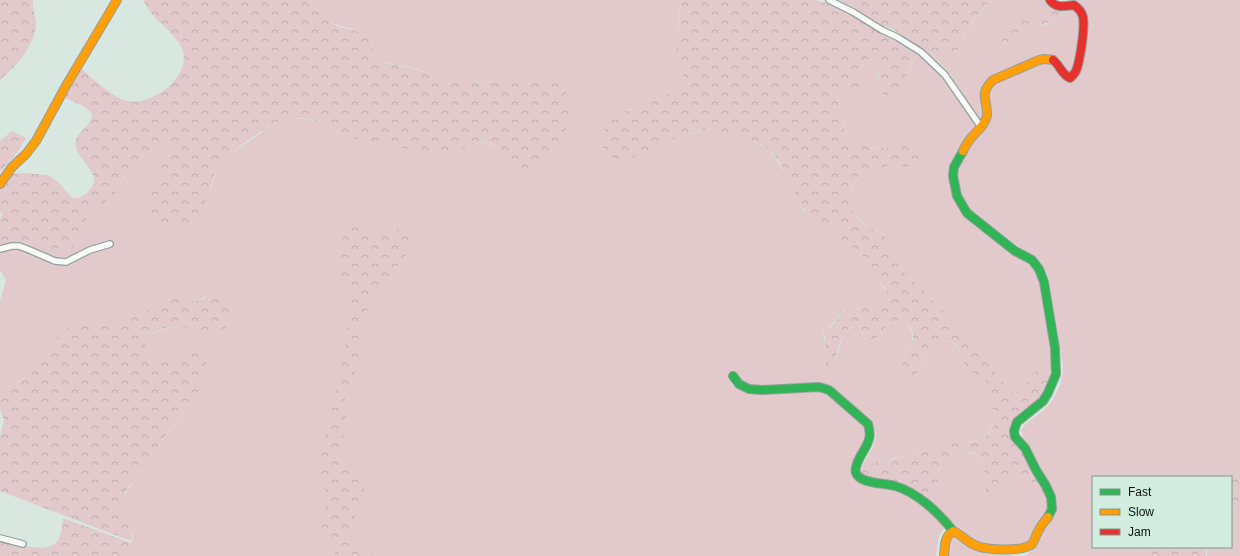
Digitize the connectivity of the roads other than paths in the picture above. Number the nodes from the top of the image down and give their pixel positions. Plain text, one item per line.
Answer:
1 (118, 0) edge
2 (829, 0) edge
3 (1050, 0) edge
4 (981, 127) junction
5 (0, 184) edge
6 (110, 244) dead end
7 (0, 249) edge
8 (732, 376) dead end
9 (953, 531) junction
10 (0, 538) edge
11 (23, 544) dead end
12 (944, 556) edge

1 - 5 street
2 - 4 street
3 - 4 street
4 - 9 street
6 - 7 street
8 - 9 street
9 - 12 street
10 - 11 street

